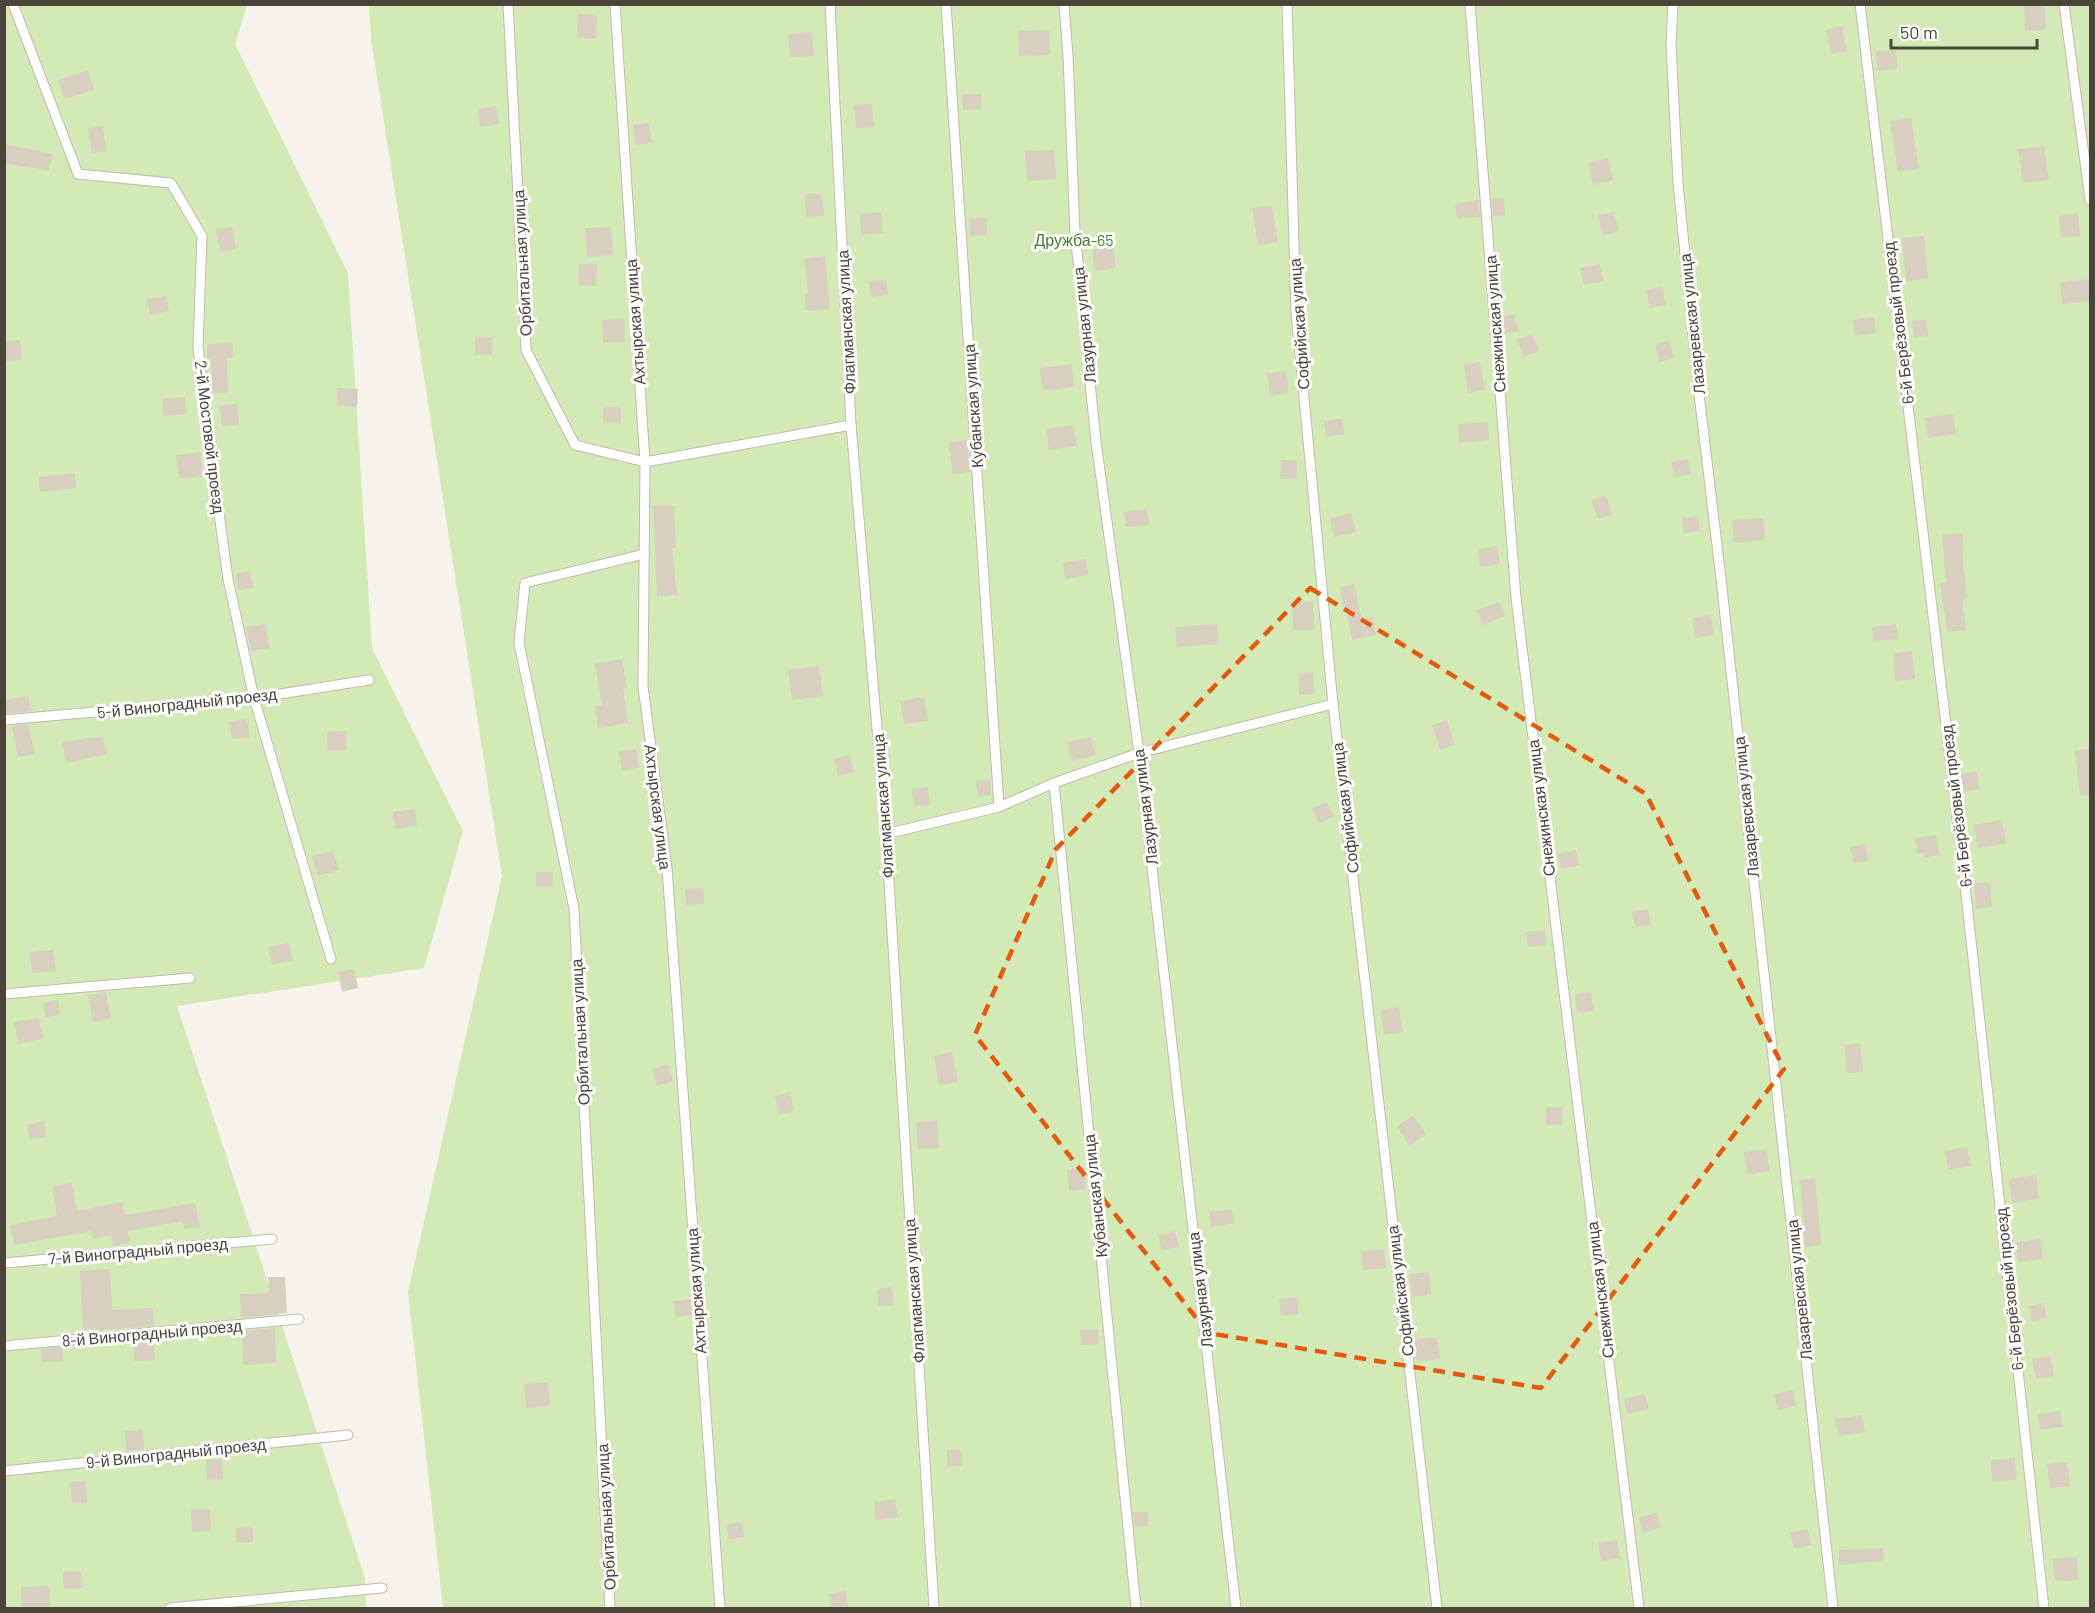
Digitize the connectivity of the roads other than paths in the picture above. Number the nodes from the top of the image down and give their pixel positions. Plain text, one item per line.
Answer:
1 (13, 4) edge
2 (508, 4) edge
3 (615, 4) edge
4 (830, 4) edge
5 (946, 4) edge
6 (1064, 4) edge
7 (1287, 4) edge
8 (1470, 4) edge
9 (1673, 4) edge
10 (1860, 4) edge
11 (2064, 4) edge
12 (2091, 201) edge
13 (851, 425) junction
14 (645, 462) junction
15 (644, 554) junction
16 (369, 680) dead end
17 (254, 698) junction
18 (1333, 704) junction
19 (4, 720) edge
20 (1139, 753) junction
21 (1054, 783) junction
22 (999, 807) junction
23 (886, 834) junction
24 (331, 959) dead end
25 (190, 978) dead end
26 (4, 994) edge
27 (272, 1239) dead end
28 (4, 1263) edge
29 (299, 1319) dead end
30 (4, 1346) edge
31 (348, 1435) dead end
32 (4, 1471) edge
33 (382, 1588) dead end
34 (170, 1608) edge
35 (610, 1608) edge
36 (720, 1608) edge
37 (934, 1608) edge
38 (1136, 1608) edge
39 (1236, 1608) edge
40 (1437, 1608) edge
41 (1639, 1608) edge
42 (1833, 1608) edge
43 (2044, 1608) edge

1 - 17 lane, 2-й Мостовой проезд
2 - 14 lane, Орбитальная улица
3 - 14 lane, Ахтырская улица
4 - 13 lane, Флагманская улица
5 - 22 lane, Кубанская улица
6 - 20 lane, Лазурная улица
7 - 18 lane, Софийская улица
8 - 41 lane, Снежинская улица
9 - 42 lane, Лазаревская улица
10 - 43 lane, 6-й Берёзовый проезд
11 - 12 lane
13 - 14 lane, Орбитальная улица
13 - 23 lane, Флагманская улица
14 - 15 lane, Ахтырская улица
15 - 35 lane, Орбитальная улица
15 - 36 lane, Ахтырская улица
16 - 17 lane, 5-й Виноградный проезд
17 - 19 lane, 5-й Виноградный проезд
17 - 24 lane, 2-й Мостовой проезд
18 - 20 lane
18 - 40 lane, Софийская улица
20 - 21 lane
20 - 39 lane, Лазурная улица
21 - 22 lane
21 - 38 lane, Кубанская улица
22 - 23 lane
23 - 37 lane, Флагманская улица
25 - 26 lane
27 - 28 lane, 7-й Виноградный проезд
29 - 30 lane, 8-й Виноградный проезд
31 - 32 lane, 9-й Виноградный проезд
33 - 34 lane

